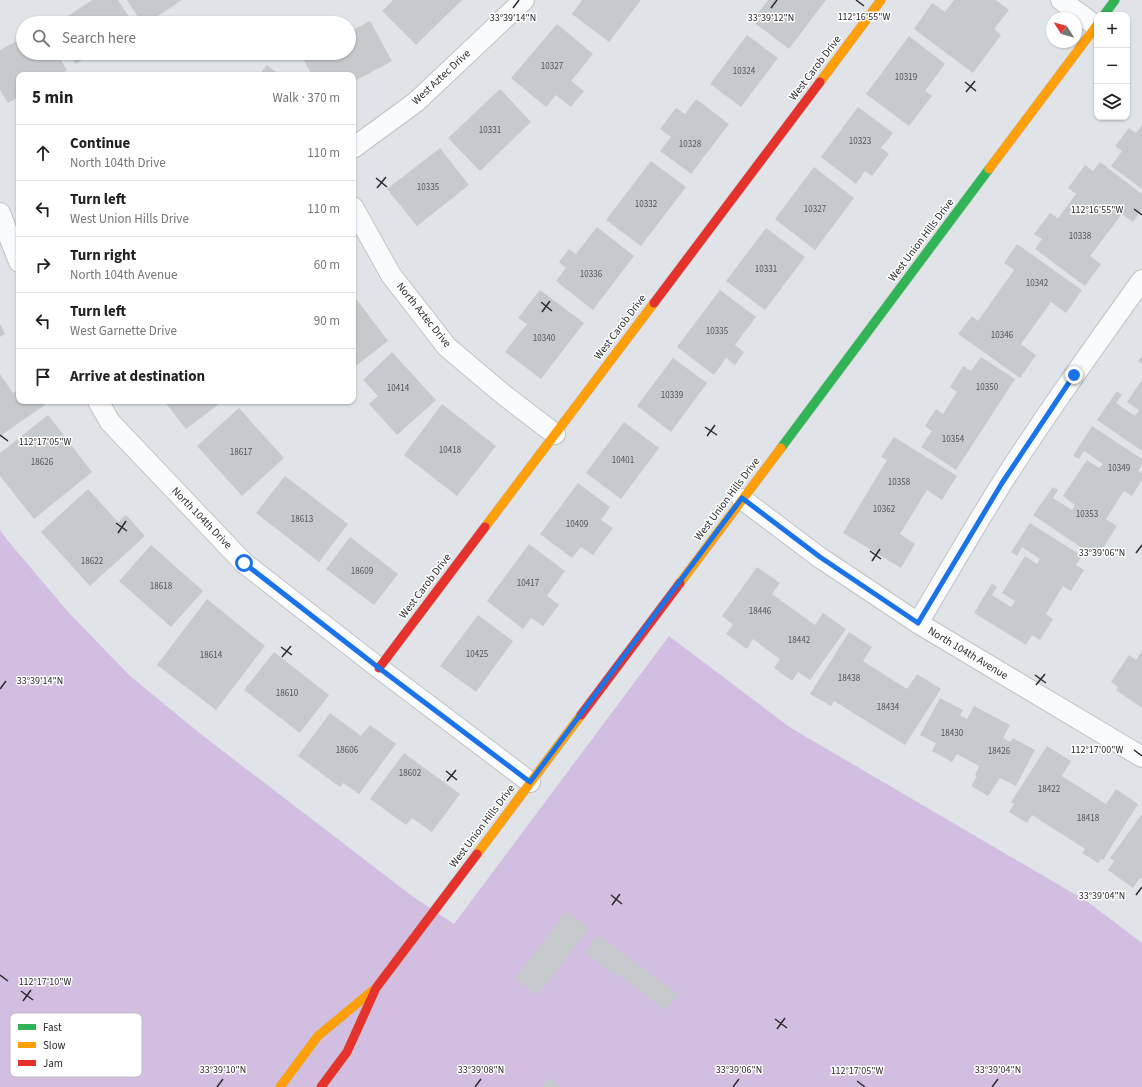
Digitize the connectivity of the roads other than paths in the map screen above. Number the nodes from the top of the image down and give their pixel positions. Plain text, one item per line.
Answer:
1 (524, 0) edge
2 (880, 0) edge
3 (1061, 0) edge
4 (1115, 0) edge
5 (1106, 12) edge
6 (1094, 19) edge
7 (1094, 29) edge
8 (356, 146) edge
9 (356, 212) edge
10 (0, 213) edge
11 (16, 254) edge
12 (1142, 280) edge
13 (100, 404) edge
14 (554, 434) junction
15 (742, 498) junction
16 (918, 623) junction
17 (379, 668) junction
18 (1142, 757) edge
19 (530, 782) junction
20 (376, 988) junction
21 (280, 1087) edge
22 (321, 1087) edge

1 - 8 street, West Aztec Drive
2 - 14 main road, West Carob Drive
3 - 6 street
4 - 5 main road, West Union Hills Drive
7 - 15 main road, West Union Hills Drive
9 - 14 street, North Aztec Drive
10 - 11 street
12 - 16 street
13 - 17 street, North 104th Drive
14 - 17 main road, West Carob Drive
15 - 16 street, North 104th Avenue
15 - 19 main road, West Union Hills Drive
16 - 18 street, North 104th Avenue
17 - 19 street, North 104th Drive
19 - 20 main road, West Union Hills Drive
20 - 21 main road, West Union Hills Drive
20 - 22 main road, West Union Hills Drive

